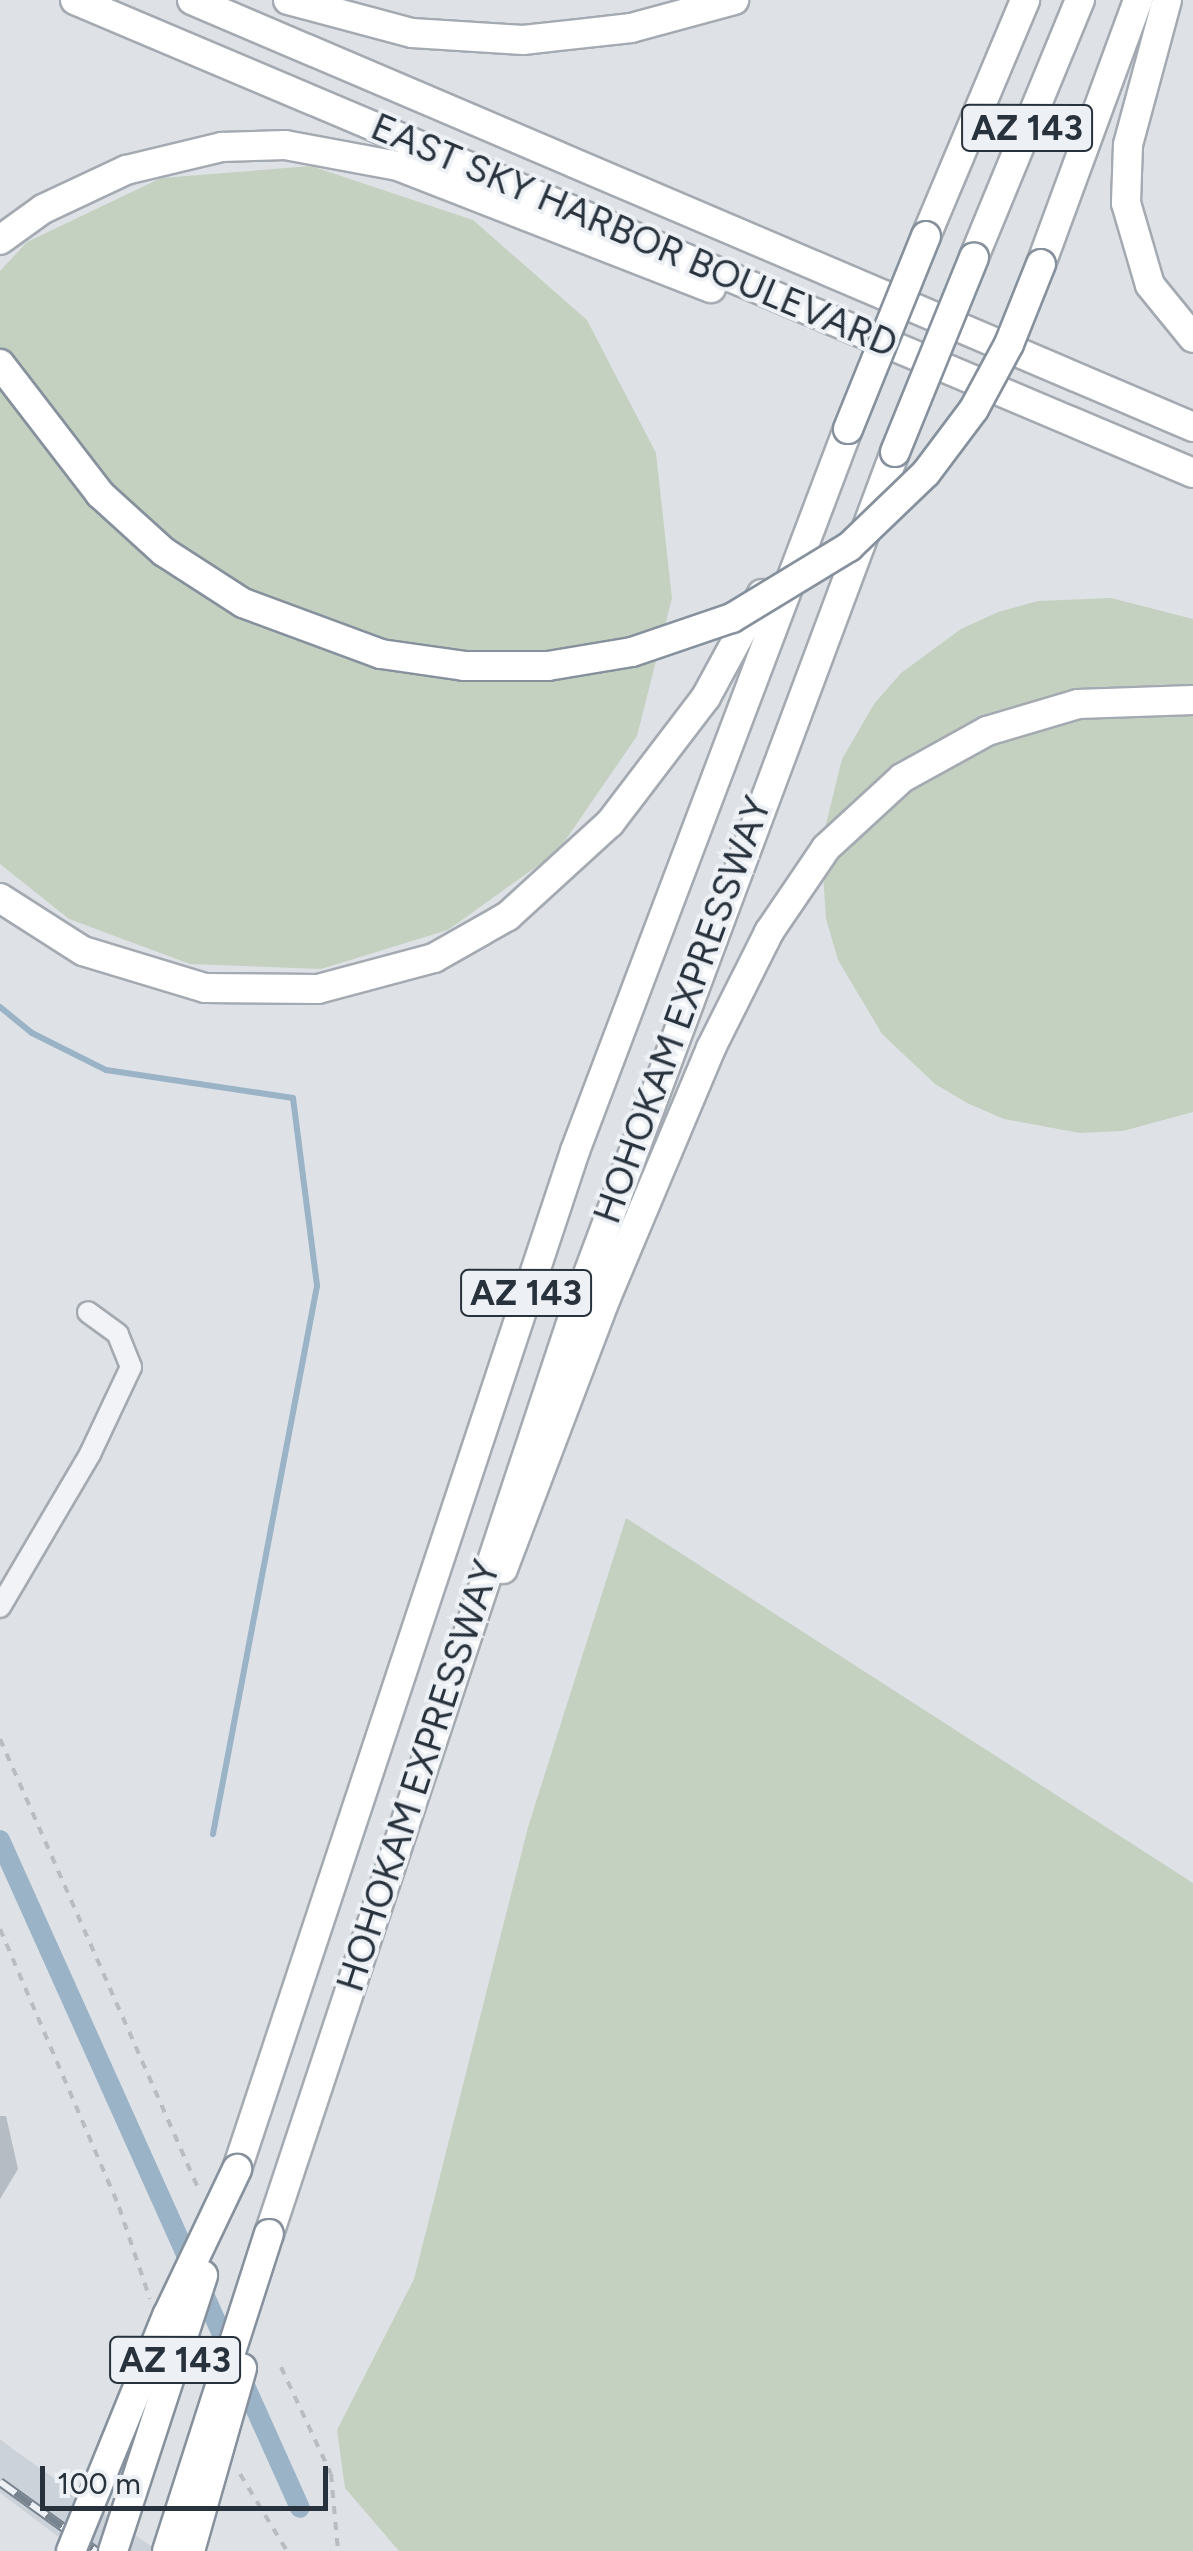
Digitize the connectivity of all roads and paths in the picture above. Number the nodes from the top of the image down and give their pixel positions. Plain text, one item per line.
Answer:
1 (75, 0) edge
2 (192, 0) edge
3 (288, 0) edge
4 (734, 0) edge
5 (1025, 0) edge
6 (1080, 0) edge
7 (1138, 0) edge
8 (1167, 0) edge
9 (0, 240) edge
10 (1193, 338) edge
11 (0, 364) edge
12 (944, 366) junction
13 (1193, 427) edge
14 (848, 429) junction
15 (1193, 473) edge
16 (1193, 700) edge
17 (0, 898) edge
18 (88, 1312) dead end
19 (0, 1607) edge
20 (450, 1678) junction
21 (0, 1739) edge
22 (0, 1929) edge
23 (237, 2168) junction
24 (204, 2199) dead end
25 (269, 2234) junction
26 (154, 2308) dead end
27 (281, 2367) dead end
28 (240, 2474) dead end
29 (72, 2551) edge
30 (113, 2551) edge
31 (167, 2551) edge
32 (190, 2551) edge
33 (287, 2551) edge
34 (338, 2551) edge

1 - 12 highway, EAST SKY HARBOR BOULEVARD
2 - 13 highway, EAST SKY HARBOR BOULEVARD
3 - 4 highway
5 - 14 highway, HOHOKAM EXPRESSWAY / AZ 143, bridge
6 - 20 highway, HOHOKAM EXPRESSWAY / AZ 143, bridge
7 - 11 highway, bridge
8 - 10 highway
9 - 12 highway
12 - 15 highway, EAST SKY HARBOR BOULEVARD
14 - 17 highway
14 - 23 highway, HOHOKAM EXPRESSWAY / AZ 143
16 - 20 highway
18 - 19 street
20 - 25 highway, HOHOKAM EXPRESSWAY / AZ 143
21 - 24 path
22 - 26 path
23 - 29 highway, bridge
23 - 30 highway, HOHOKAM EXPRESSWAY / AZ 143, bridge
25 - 31 highway, HOHOKAM EXPRESSWAY / AZ 143, bridge
25 - 32 highway, bridge
27 - 34 path
28 - 33 path

